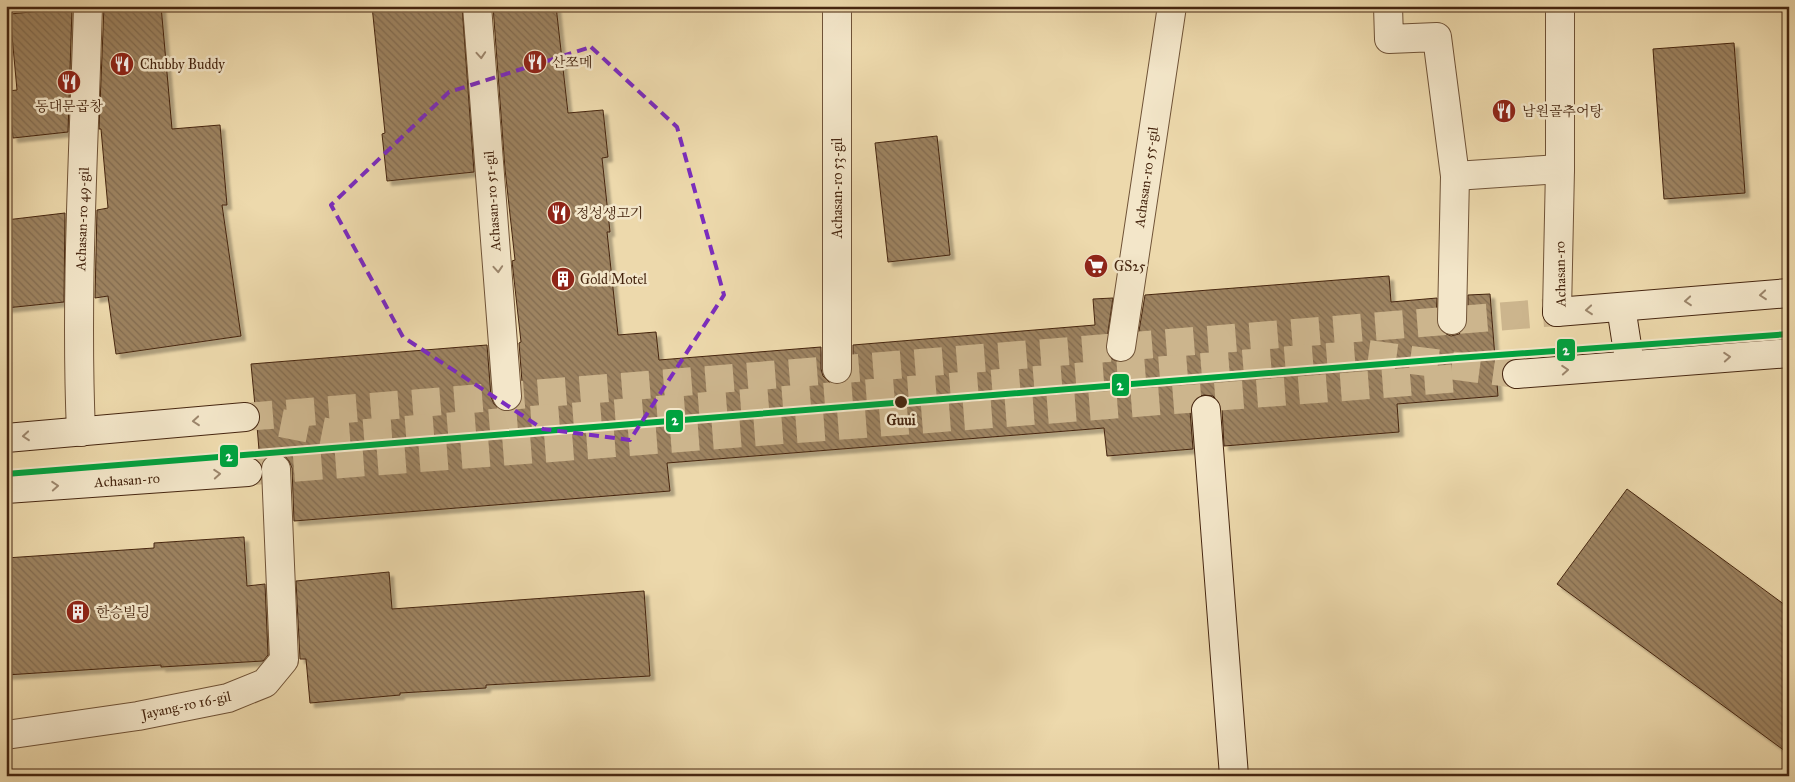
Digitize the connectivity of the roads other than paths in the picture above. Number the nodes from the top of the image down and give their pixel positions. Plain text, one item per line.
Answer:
1 (88, 6) edge
2 (477, 6) edge
3 (837, 6) edge
4 (1172, 6) edge
5 (1388, 6) edge
6 (1560, 6) edge
7 (1560, 170) junction
8 (1455, 176) junction
9 (1789, 293) edge
10 (1621, 307) junction
11 (1452, 320) dead end
12 (1121, 347) dead end
13 (1789, 353) edge
14 (1630, 365) junction
15 (837, 369) dead end
16 (1516, 374) tunnel mouth
17 (507, 396) dead end
18 (1206, 410) dead end
19 (245, 416) tunnel mouth
20 (81, 432) junction
21 (6, 438) edge
22 (276, 469) dead end
23 (248, 472) tunnel mouth
24 (6, 489) edge
25 (6, 735) edge
26 (1234, 776) edge

1 - 20 street, Achasan-ro 49-gil
2 -> 17 street, Achasan-ro 51-gil
3 - 15 street, Achasan-ro 53-gil
4 - 12 street, Achasan-ro 55-gil
5 - 8 street
6 - 7 street, Achasan-ro
7 - 8 street
10 -> 7 street, Achasan-ro
8 - 11 street
9 -> 10 street, Achasan-ro
10 - 14 street
14 -> 13 street
16 -> 14 street
18 - 26 street
19 -> 20 street
20 -> 21 street
22 - 25 street, Jayang-ro 16-gil
24 -> 23 street, Achasan-ro

